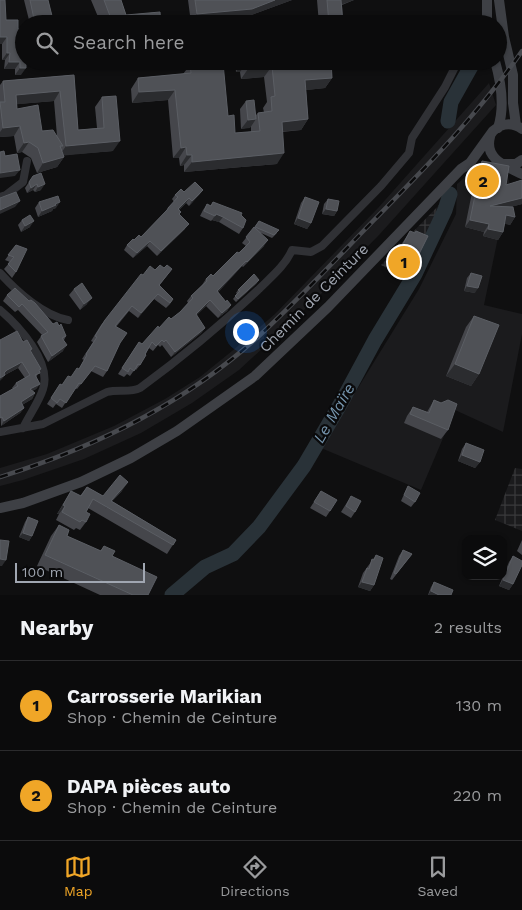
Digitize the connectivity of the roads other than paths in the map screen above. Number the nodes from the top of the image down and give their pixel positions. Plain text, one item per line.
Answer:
1 (487, 0) edge
2 (499, 0) edge
3 (487, 15) edge
4 (500, 15) edge
5 (507, 47) edge
6 (453, 70) edge
7 (497, 70) edge
8 (518, 78) edge
9 (520, 127) edge
10 (498, 128) junction
11 (490, 136) junction
12 (522, 160) edge
13 (27, 161) dead end
14 (498, 161) junction
15 (470, 162) junction
16 (522, 174) edge
17 (0, 197) edge
18 (0, 273) edge
19 (0, 310) edge
20 (68, 320) dead end
21 (22, 428) junction
22 (0, 432) edge
23 (0, 508) edge

1 - 3 main road
2 - 4 main road
5 - 8 main road
6 - 21 street
7 - 10 main road
8 - 9 main road
9 - 10 main road
10 - 11 main road, Chemin de Ceinture
11 - 14 main road
11 - 15 main road, Chemin de Ceinture
12 - 14 main road
13 - 17 street
14 - 15 main road
14 - 16 main road
15 - 23 main road, Chemin de Ceinture
18 - 20 street
19 - 21 street
21 - 22 street

